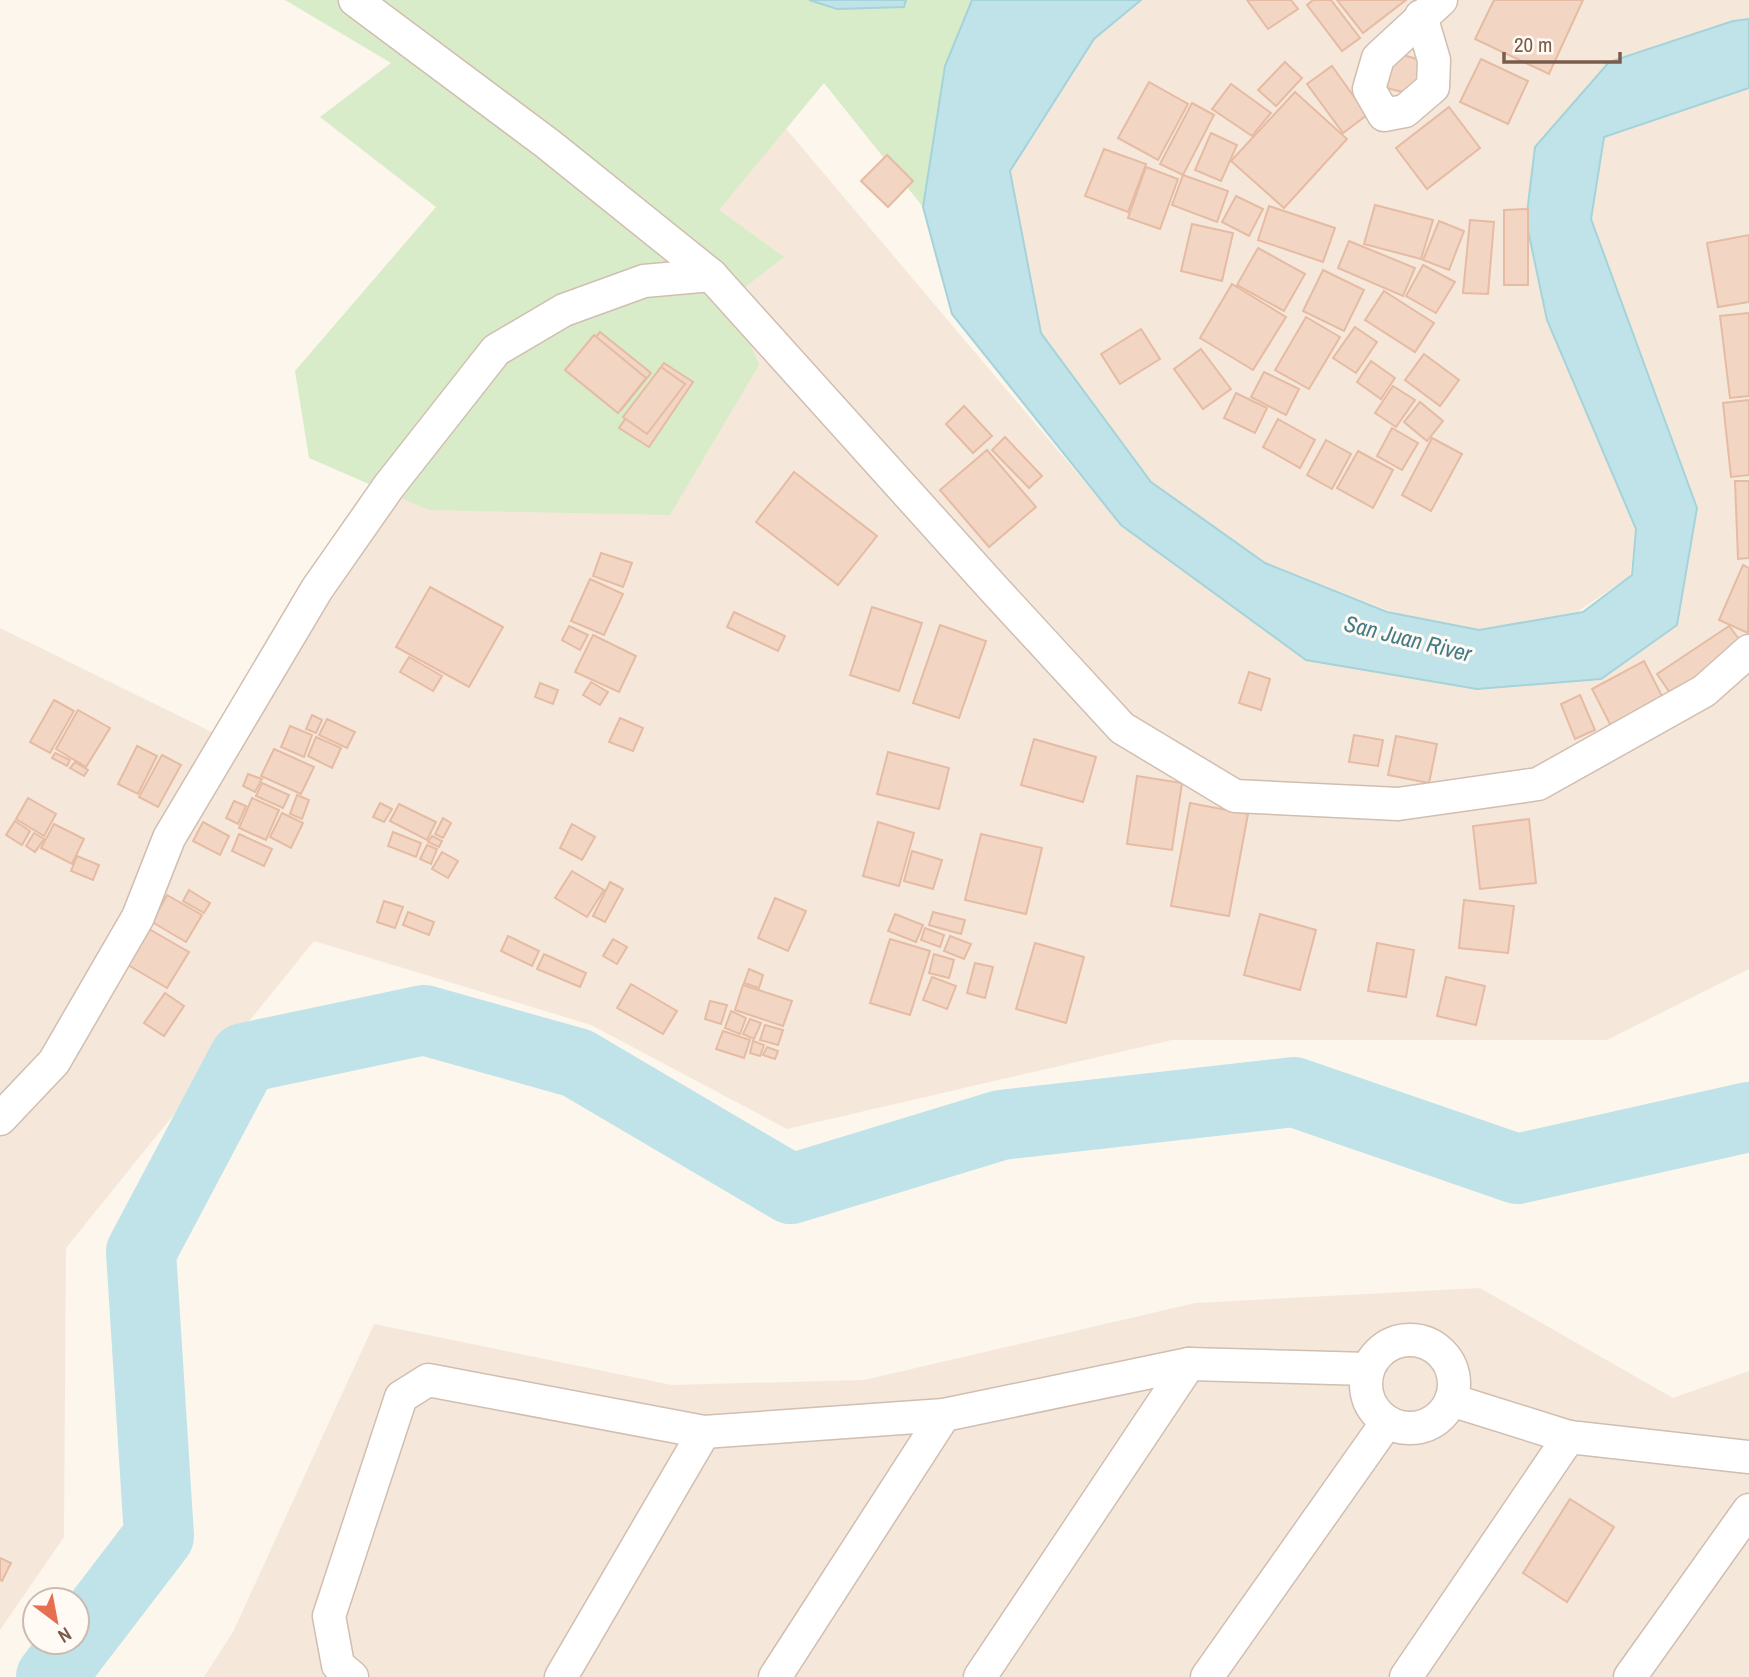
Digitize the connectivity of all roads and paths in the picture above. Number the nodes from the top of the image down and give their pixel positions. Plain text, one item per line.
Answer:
1 (355, 0) edge
2 (711, 275) junction
3 (1749, 651) edge
4 (0, 1119) edge
5 (1189, 1364) junction
6 (1368, 1369) junction
7 (1451, 1400) junction
8 (944, 1415) junction
9 (1387, 1422) junction
10 (704, 1432) junction
11 (1569, 1437) junction
12 (1749, 1457) edge
13 (1749, 1510) edge
14 (352, 1677) edge
15 (561, 1677) edge
16 (775, 1677) edge
17 (980, 1677) edge
18 (1207, 1677) edge
19 (1406, 1677) edge
20 (1630, 1677) edge

1 - 2 street
2 - 3 street
2 - 4 street
5 - 6 street
5 - 8 street
5 - 17 street
6 - 7 street
6 - 9 street
7 - 9 street
7 - 11 street
8 - 10 street
8 - 16 street
9 - 18 street
10 - 14 street
10 - 15 street
11 - 12 street
11 - 19 street
13 - 20 street

